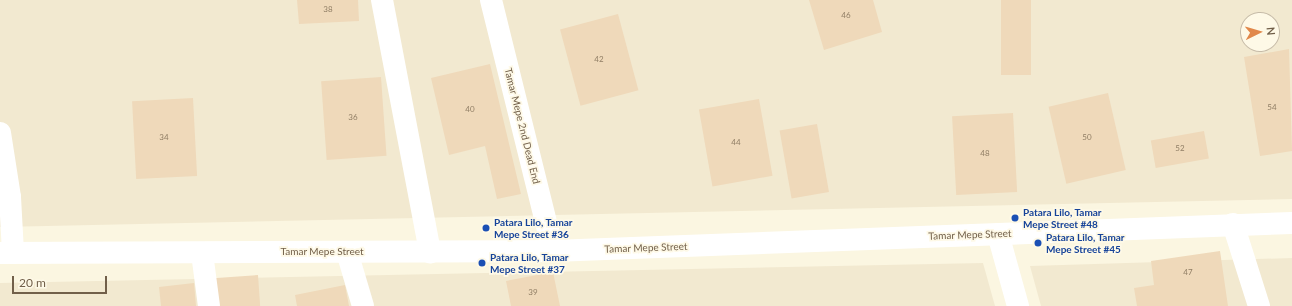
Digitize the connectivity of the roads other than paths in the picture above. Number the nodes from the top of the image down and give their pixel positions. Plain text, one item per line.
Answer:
1 (382, 0) edge
2 (491, 0) edge
3 (0, 133) edge
4 (1292, 223) edge
5 (1233, 224) junction
6 (998, 234) junction
7 (554, 251) junction
8 (347, 252) junction
9 (430, 252) junction
10 (6, 253) edge
11 (202, 253) junction
12 (209, 306) edge
13 (363, 306) edge
14 (1018, 306) edge
15 (1259, 306) edge

1 - 9 street
2 - 7 street, Tamar Mepe 2nd Dead End
3 - 10 street
4 - 5 street, Tamar Mepe Street
5 - 6 street, Tamar Mepe Street
5 - 15 street
6 - 7 street, Tamar Mepe Street
6 - 14 street
7 - 9 street, Tamar Mepe Street
8 - 9 street, Tamar Mepe Street
8 - 11 street, Tamar Mepe Street
8 - 13 street
10 - 11 street, Tamar Mepe Street
11 - 12 street

